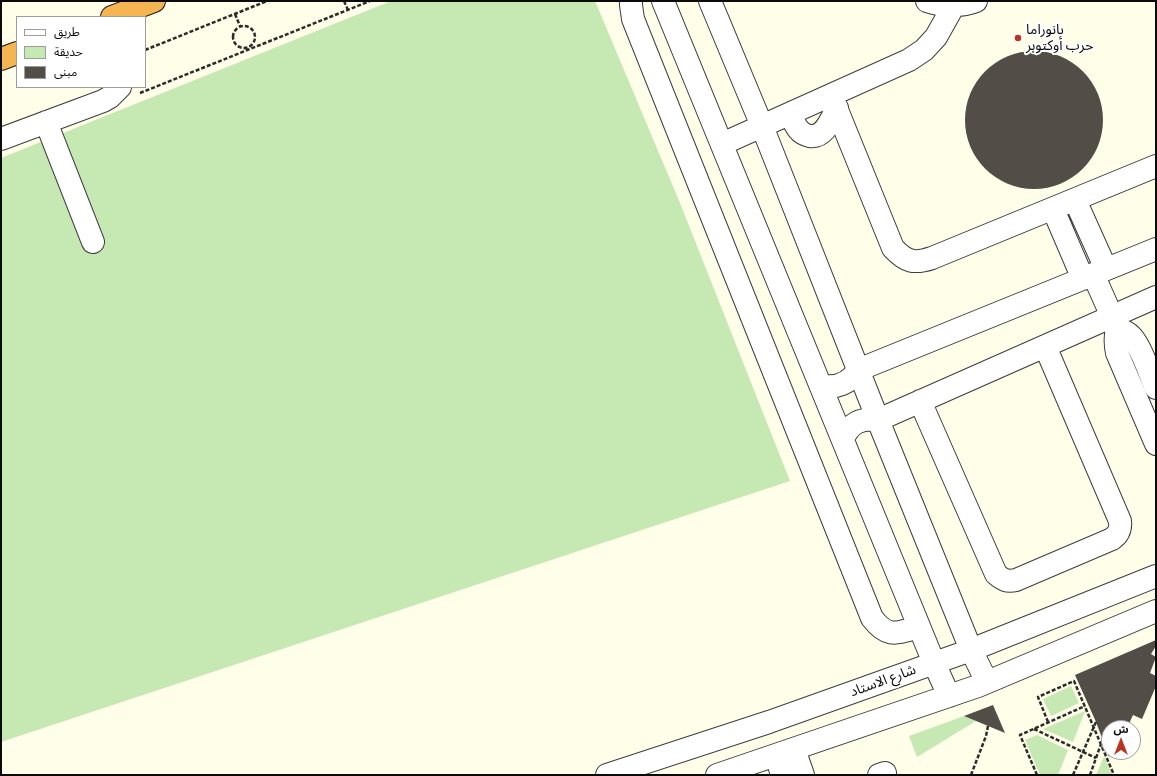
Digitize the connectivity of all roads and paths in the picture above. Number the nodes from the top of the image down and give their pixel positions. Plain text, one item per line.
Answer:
1 (267, 1) edge
2 (344, 1) edge
3 (370, 1) edge
4 (631, 1) edge
5 (663, 1) edge
6 (710, 1) edge
7 (927, 1) edge
8 (976, 1) edge
9 (954, 5) junction
10 (142, 9) edge
11 (348, 10) junction
12 (236, 14) junction
13 (116, 16) edge
14 (240, 26) junction
15 (249, 49) junction
16 (146, 50) edge
17 (16, 53) edge
18 (1, 59) edge
19 (115, 92) edge
20 (834, 102) junction
21 (790, 114) junction
22 (46, 122) junction
23 (762, 126) junction
24 (1, 138) edge
25 (722, 144) junction
26 (1156, 166) edge
27 (1075, 200) junction
28 (1053, 209) junction
29 (93, 242) dead end
30 (1156, 249) edge
31 (1094, 274) junction
32 (1156, 297) edge
33 (1115, 322) junction
34 (1045, 346) junction
35 (858, 370) junction
36 (820, 385) junction
37 (1156, 388) edge
38 (920, 401) junction
39 (878, 420) junction
40 (843, 439) junction
41 (1156, 444) edge
42 (1156, 576) edge
43 (1156, 611) edge
44 (919, 627) junction
45 (971, 650) junction
46 (934, 663) junction
47 (987, 682) junction
48 (949, 696) junction
49 (1085, 706) junction
50 (1048, 722) junction
51 (1096, 722) dead end
52 (988, 726) dead end
53 (1034, 728) junction
54 (1101, 744) joint
55 (1096, 758) junction
56 (784, 760) edge
57 (1108, 760) edge
58 (607, 775) edge
59 (717, 775) edge
60 (803, 775) edge
61 (971, 775) edge
62 (1037, 775) edge
63 (1073, 775) edge
64 (1090, 775) edge
65 (1114, 775) edge

1 - 12 path
2 - 11 path
3 - 11 path
4 - 44 street
5 - 25 street
6 - 23 street
7 - 9 street
8 - 9 street
9 - 20 street
10 - 13 highway
11 - 15 path
12 - 14 path
12 - 16 path
14 - 15 path
14 - 15 path
15 - 19 path
17 - 18 highway
19 - 22 street
20 - 21 street
20 - 21 street
20 - 28 street
21 - 23 street
22 - 24 street
22 - 29 street
23 - 25 street
23 - 35 street
25 - 36 street
26 - 27 street
27 - 28 street
27 - 31 street
28 - 31 street
30 - 31 street
31 - 33 street
31 - 35 street
32 - 33 street
33 - 34 street
33 - 37 street
33 - 41 street
34 - 38 street
34 - 38 street
35 - 36 street
35 - 39 street
36 - 40 street
38 - 39 street
39 - 40 street
39 - 45 street
40 - 44 street
42 - 45 street, شارع الاستاد
43 - 47 street
44 - 46 street
45 - 46 street, شارع الاستاد
45 - 47 street
46 - 48 street
46 - 58 street, شارع الاستاد
47 - 48 street
48 - 56 street
49 - 50 path
49 - 50 path
49 - 54 path
50 - 53 path
51 - 63 path, bridge
52 - 61 path
53 - 55 path
53 - 62 path
54 - 55 path
55 - 64 path
56 - 59 street
56 - 60 street
57 - 65 path

